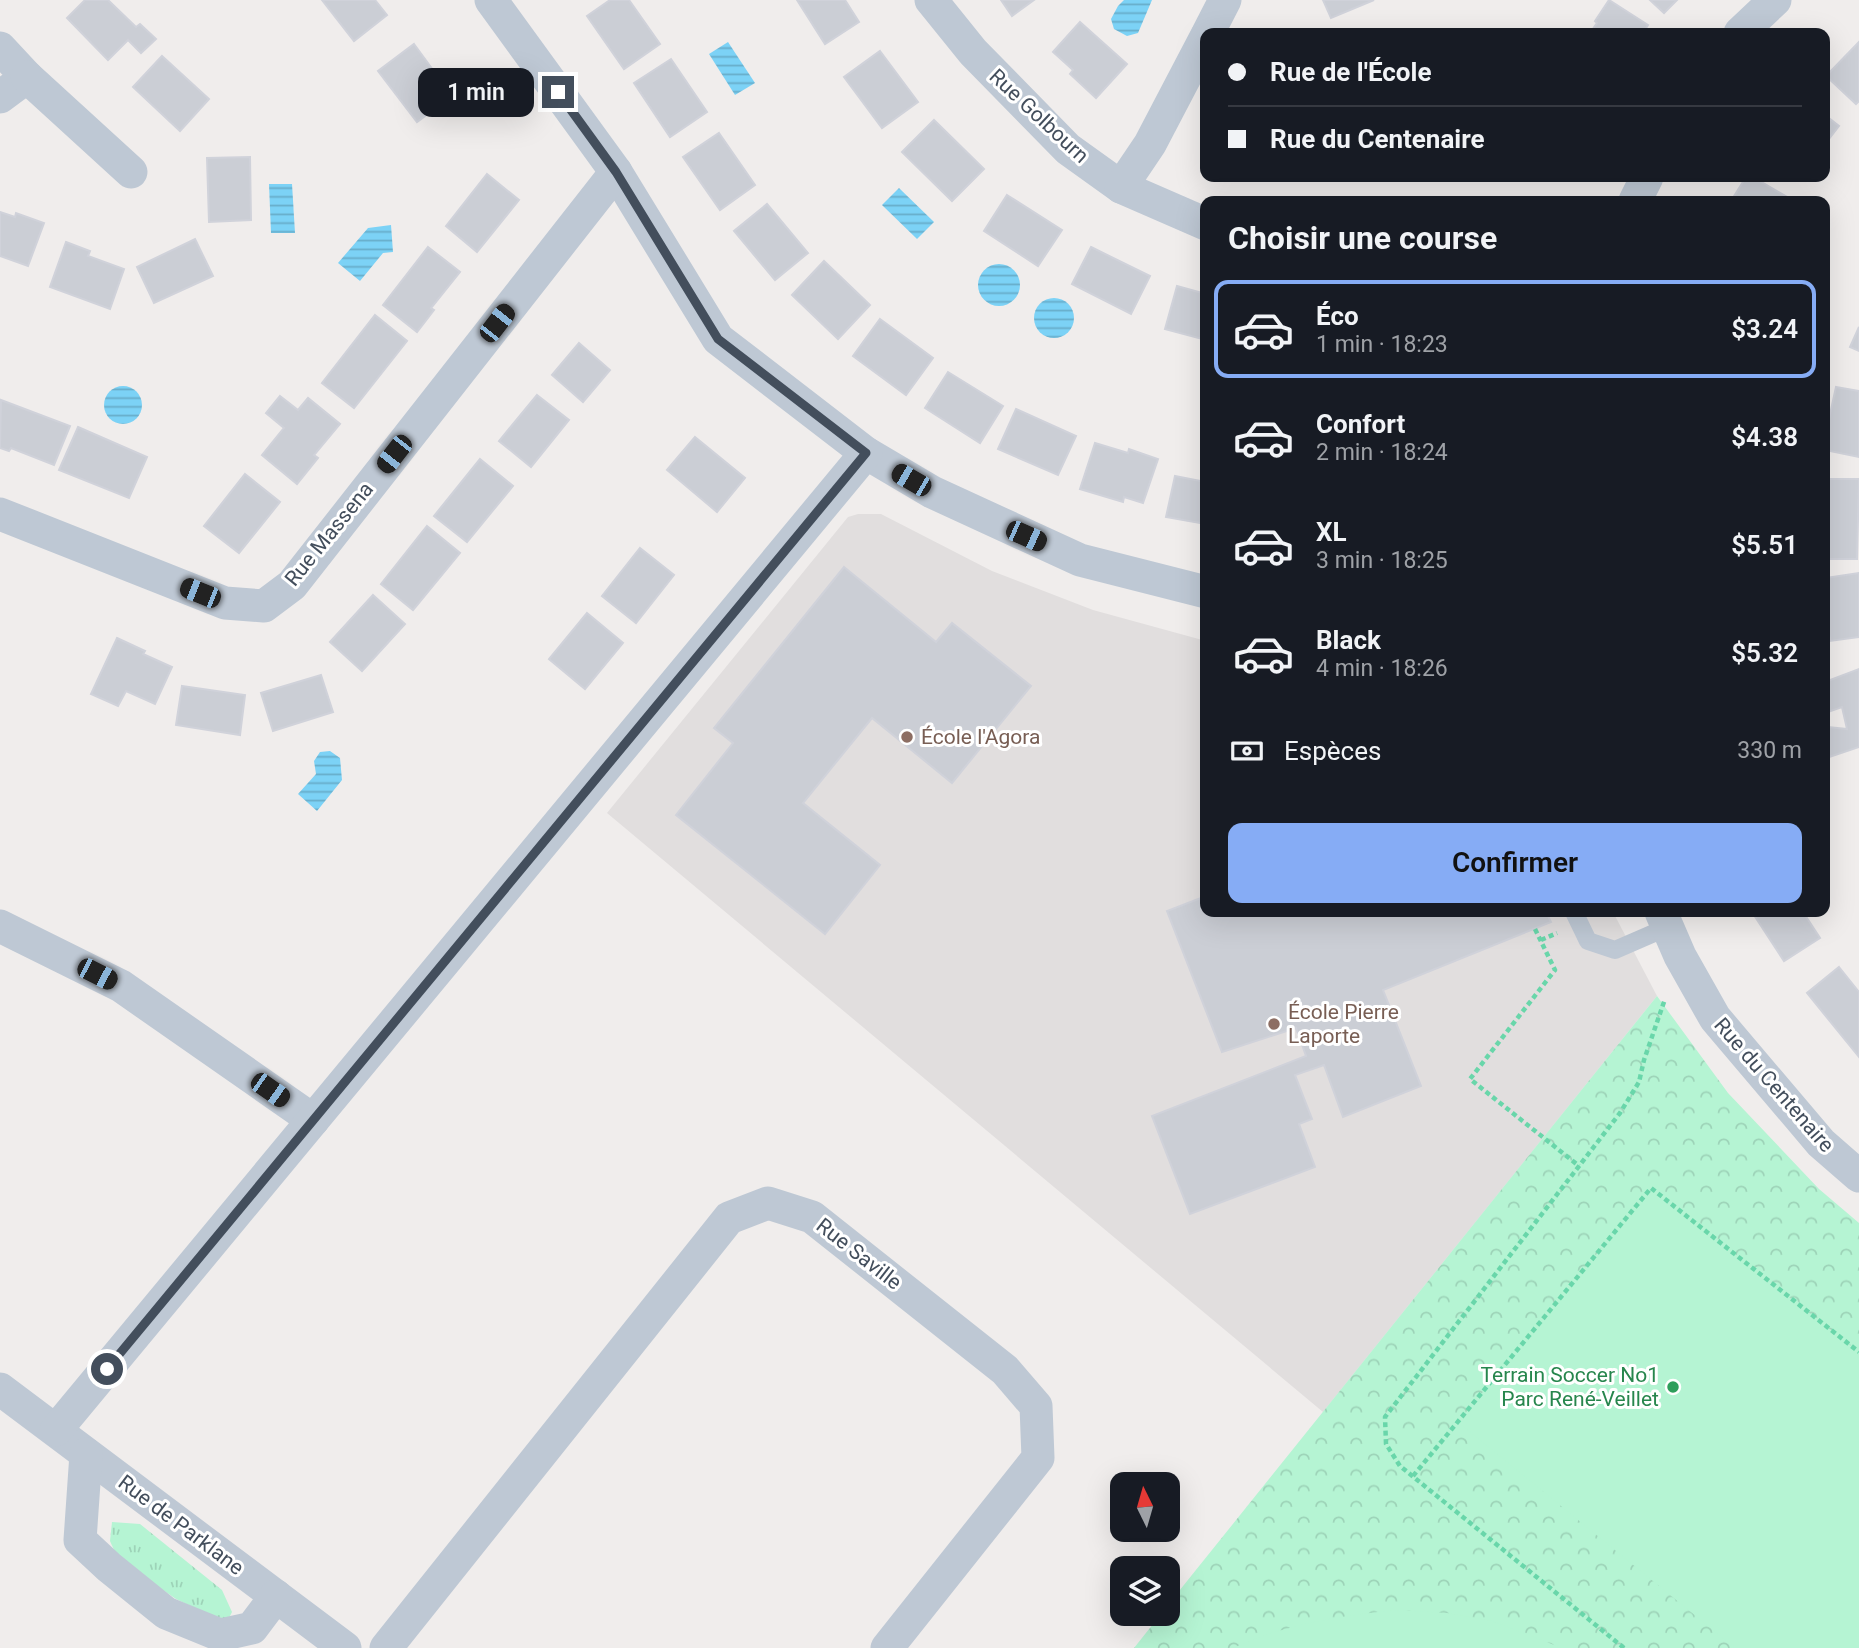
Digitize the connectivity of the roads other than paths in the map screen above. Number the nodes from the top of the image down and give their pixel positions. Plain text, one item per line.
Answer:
1 (491, 0) edge
2 (931, 0) edge
3 (1225, 0) edge
4 (1775, 0) edge
5 (1211, 28) edge
6 (1745, 28) edge
7 (0, 48) edge
8 (1200, 48) edge
9 (27, 77) junction
10 (0, 97) edge
11 (131, 172) dead end
12 (616, 172) junction
13 (1121, 187) junction
14 (1200, 221) edge
15 (866, 453) junction
16 (0, 514) edge
17 (1200, 590) edge
18 (1576, 917) edge
19 (0, 926) edge
20 (1669, 932) edge
21 (313, 1120) junction
22 (1859, 1176) edge
23 (0, 1389) edge
24 (57, 1430) junction
25 (86, 1454) junction
26 (276, 1596) junction
27 (345, 1648) edge
28 (386, 1648) edge
29 (887, 1648) edge

1 - 12 street
2 - 13 street, Rue Golbourn
3 - 5 street
4 - 6 street
7 - 9 street
8 - 13 street
9 - 10 street
9 - 11 street
12 - 15 street
12 - 16 street, Rue Massena
13 - 14 street, Rue Golbourn
15 - 17 street
15 - 21 street
18 - 20 lane
19 - 21 street
20 - 22 street, Rue du Centenaire
21 - 24 street
23 - 24 street, Rue de Parklane
24 - 25 street, Rue de Parklane
25 - 26 street, Rue de Parklane
25 - 26 street, Rue de Parklane
26 - 27 street, Rue de Parklane
28 - 29 street, Rue Saville

